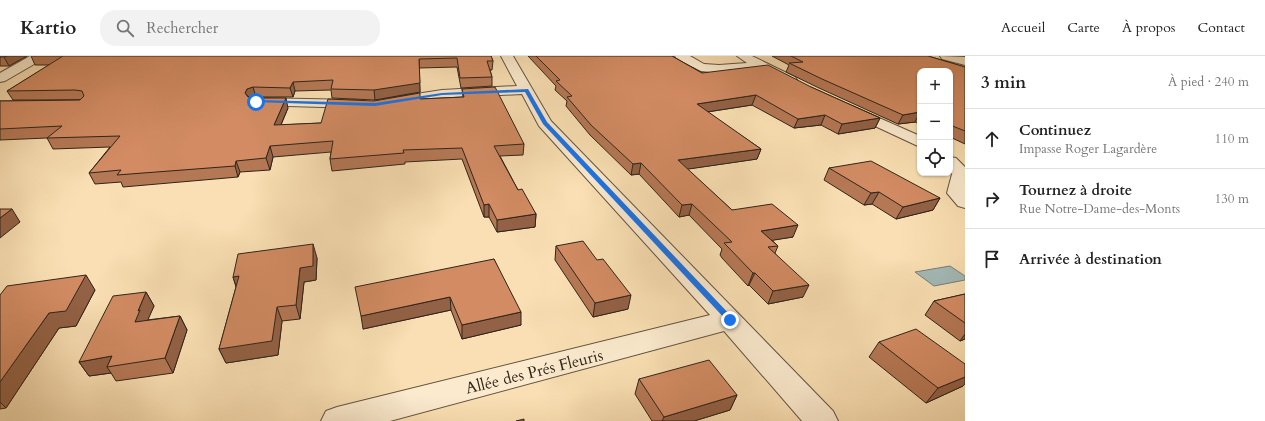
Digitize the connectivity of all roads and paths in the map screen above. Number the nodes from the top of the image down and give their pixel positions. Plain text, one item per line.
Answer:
1 (39, 56) edge
2 (681, 56) edge
3 (743, 56) edge
4 (946, 56) edge
5 (502, 57) edge
6 (965, 61) edge
7 (762, 65) junction
8 (0, 78) edge
9 (800, 85) edge
10 (526, 90) junction
11 (256, 102) edge
12 (842, 105) edge
13 (917, 141) edge
14 (959, 170) edge
15 (965, 202) edge
16 (730, 320) junction
17 (337, 421) edge
18 (822, 421) edge

1 - 8 street
2 - 7 street
3 - 7 street
4 - 6 street
5 - 10 street
7 - 9 street
10 - 11 street
10 - 16 street
12 - 13 street
14 - 15 street
16 - 17 street, Allée des Prés Fleuris
16 - 18 street

